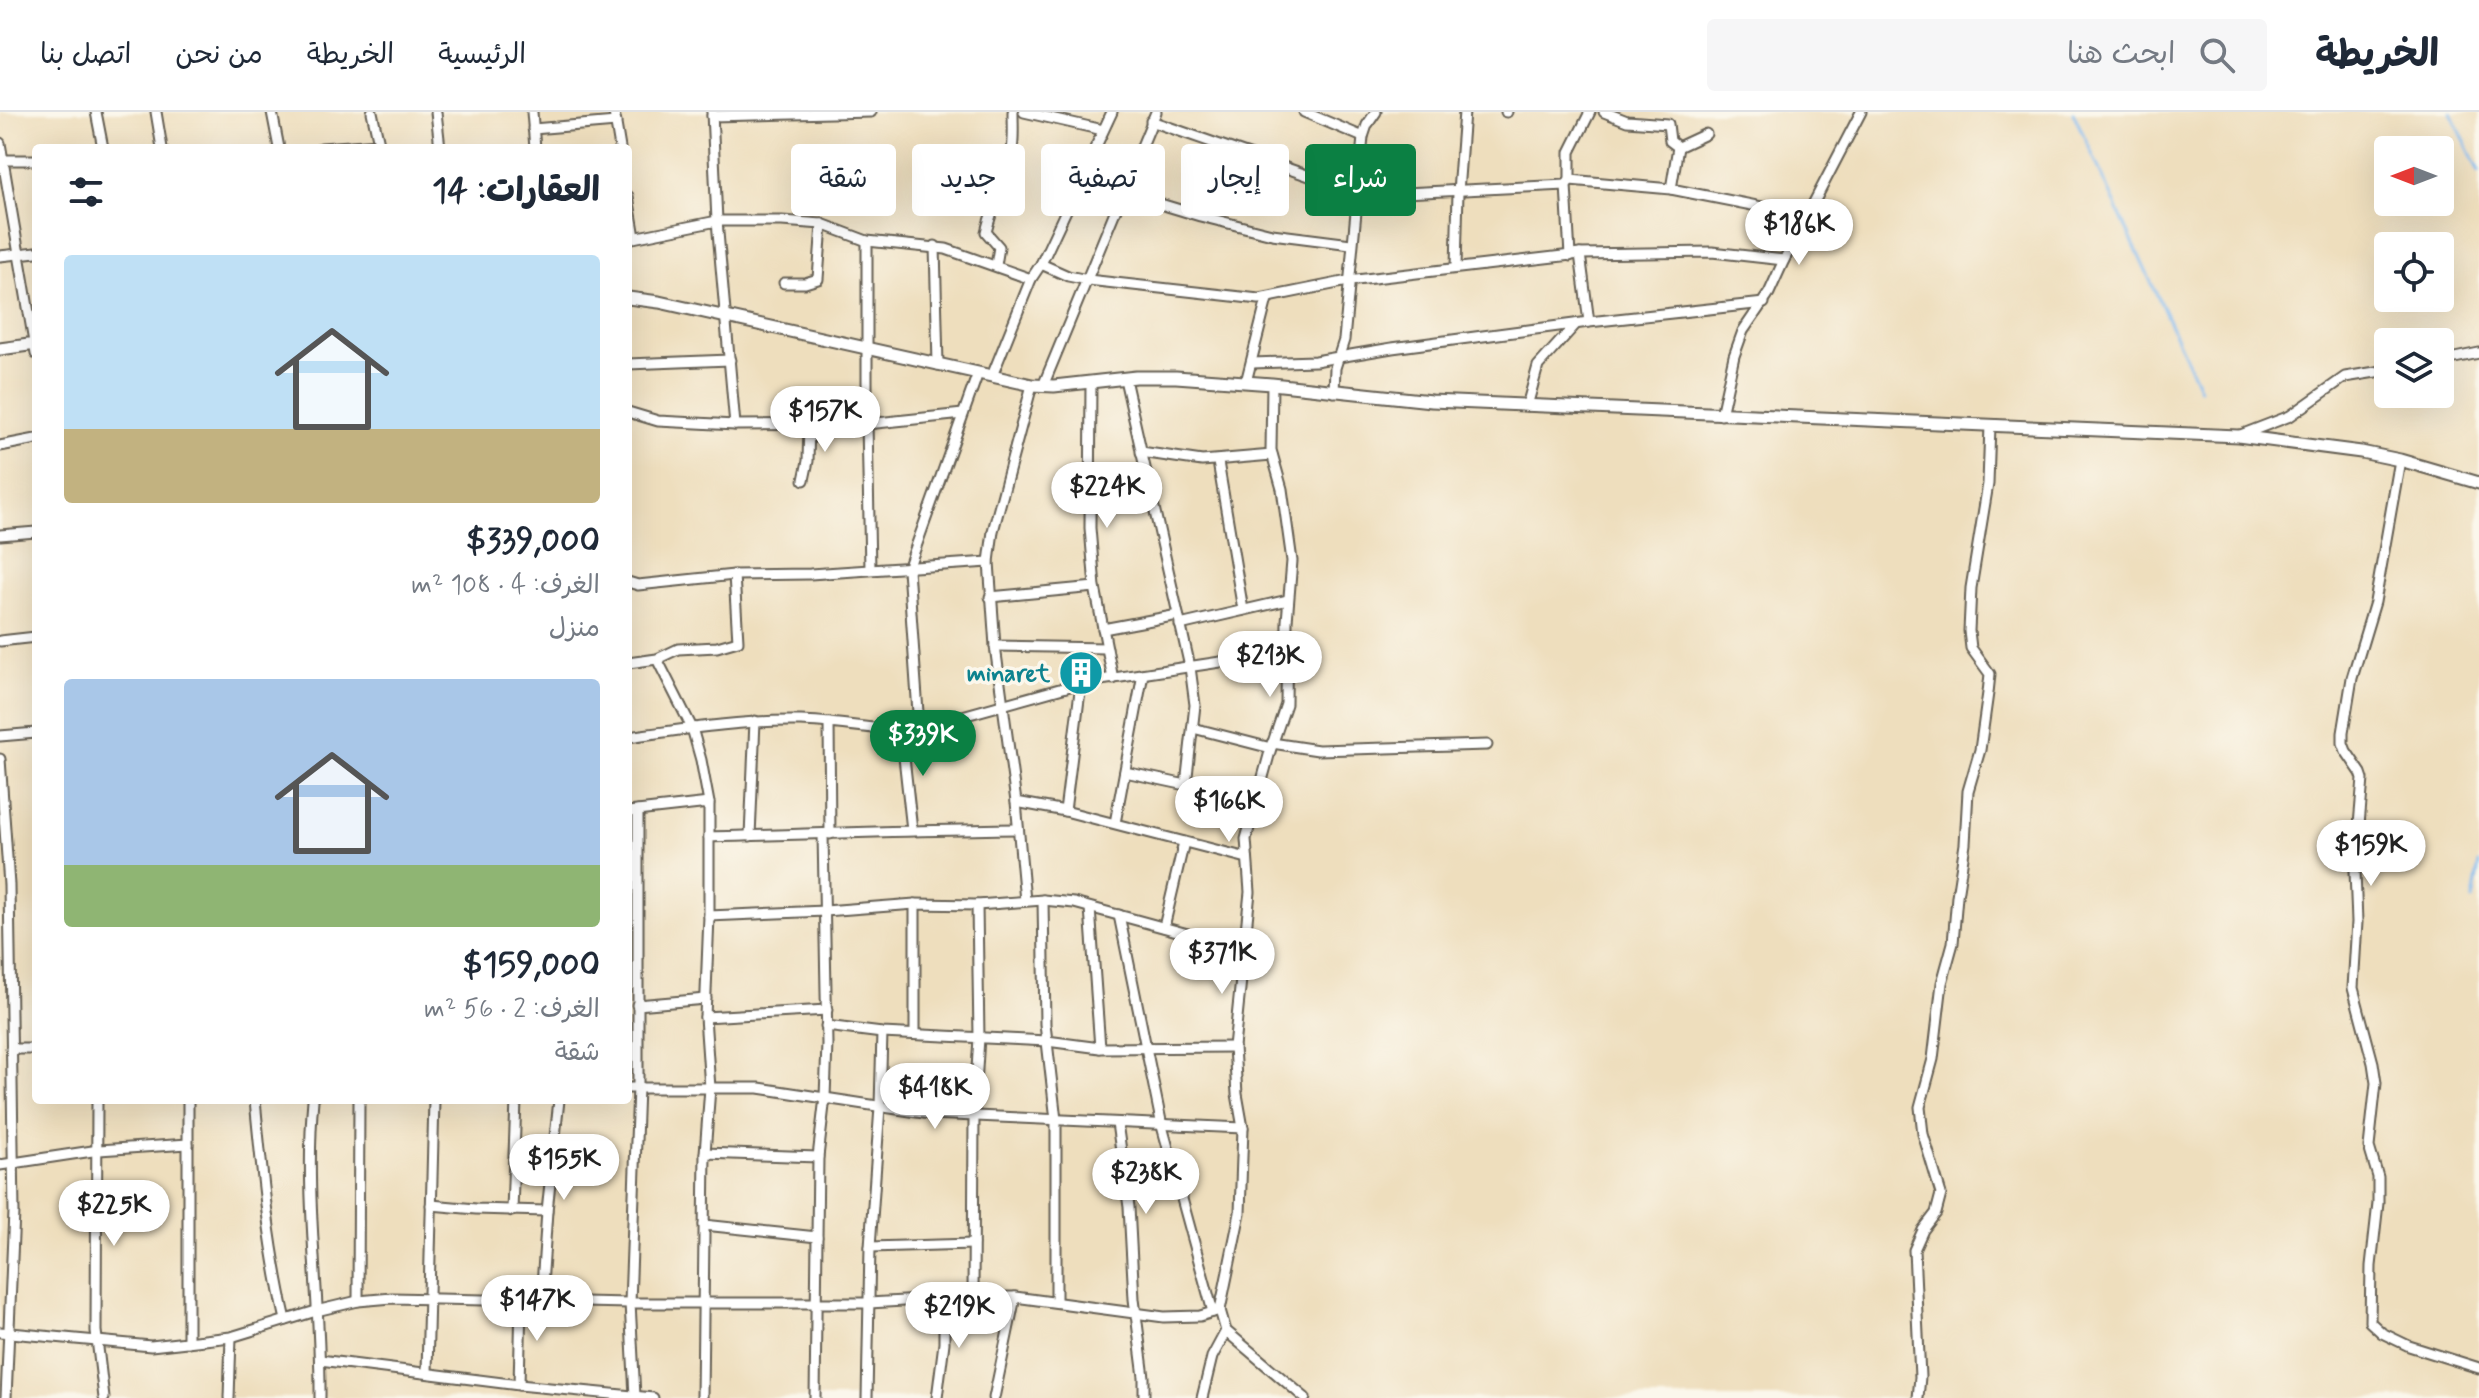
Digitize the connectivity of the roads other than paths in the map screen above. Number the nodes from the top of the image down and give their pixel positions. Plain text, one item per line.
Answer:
1 (96, 112) edge
2 (156, 112) edge
3 (272, 112) edge
4 (372, 112) edge
5 (436, 112) edge
6 (532, 112) edge
7 (871, 112) edge
8 (1013, 112) edge
9 (1024, 112) edge
10 (1112, 112) edge
11 (1304, 112) edge
12 (1376, 112) edge
13 (1453, 112) edge
14 (1590, 112) edge
15 (1604, 112) edge
16 (1861, 112) edge
17 (712, 114) edge
18 (1464, 114) edge
19 (1323, 115) edge
20 (615, 117) edge
21 (1154, 117) edge
22 (533, 129) junction
23 (1103, 130) junction
24 (1706, 134) dead end
25 (1363, 137) junction
26 (0, 143) edge
27 (102, 144) edge
28 (161, 144) edge
29 (278, 144) edge
30 (379, 144) edge
31 (440, 144) edge
32 (535, 144) edge
33 (619, 144) edge
34 (1143, 144) edge
35 (1362, 144) edge
36 (1678, 147) junction
37 (2, 160) edge
38 (32, 160) edge
39 (1305, 174) edge
40 (1568, 183) junction
41 (1671, 189) junction
42 (1458, 192) junction
43 (1416, 194) edge
44 (1165, 205) edge
45 (1114, 216) edge
46 (1354, 216) edge
47 (1807, 216) junction
48 (717, 221) junction
49 (822, 224) junction
50 (632, 238) edge
51 (867, 241) junction
52 (1351, 244) junction
53 (935, 246) junction
54 (32, 252) edge
55 (18, 254) junction
56 (1575, 255) junction
57 (0, 256) edge
58 (1784, 260) junction
59 (1041, 264) junction
60 (996, 265) junction
61 (1456, 267) junction
62 (1031, 279) junction
63 (1088, 280) junction
64 (1348, 281) junction
65 (784, 283) dead end
66 (632, 299) edge
67 (1267, 299) junction
68 (1764, 303) junction
69 (726, 317) junction
70 (1589, 322) junction
71 (1576, 324) junction
72 (32, 331) edge
73 (32, 348) edge
74 (0, 349) edge
75 (868, 350) junction
76 (2479, 353) edge
77 (1340, 357) junction
78 (2454, 358) edge
79 (730, 360) junction
80 (1252, 363) junction
81 (632, 364) edge
82 (938, 365) junction
83 (2374, 372) edge
84 (978, 373) junction
85 (992, 376) junction
86 (1125, 379) junction
87 (1091, 382) junction
88 (1246, 382) junction
89 (1272, 384) junction
90 (1038, 386) junction
91 (1334, 392) junction
92 (1527, 406) junction
93 (632, 413) edge
94 (963, 414) junction
95 (1721, 415) junction
96 (809, 424) junction
97 (867, 424) junction
98 (735, 425) junction
99 (1990, 425) junction
100 (2238, 436) junction
101 (32, 440) edge
102 (0, 446) edge
103 (1141, 452) junction
104 (1272, 455) junction
105 (2400, 460) junction
106 (1218, 462) junction
107 (804, 480) dead end
108 (2479, 483) edge
109 (32, 532) edge
110 (0, 535) edge
111 (989, 562) junction
112 (870, 569) junction
113 (908, 569) junction
114 (734, 575) junction
115 (632, 583) edge
116 (1095, 587) junction
117 (990, 597) junction
118 (1288, 600) junction
119 (1243, 610) junction
120 (1179, 620) junction
121 (1103, 629) junction
122 (32, 637) edge
123 (0, 641) edge
124 (995, 646) junction
125 (1107, 648) junction
126 (1287, 652) junction
127 (657, 659) junction
128 (632, 662) edge
129 (1190, 667) junction
130 (1143, 674) junction
131 (1113, 679) junction
132 (1081, 683) junction
133 (1004, 704) junction
134 (755, 721) junction
135 (829, 723) junction
136 (919, 727) junction
137 (692, 728) junction
138 (1193, 728) junction
139 (901, 730) junction
140 (32, 733) edge
141 (0, 736) edge
142 (632, 736) edge
143 (1487, 745) dead end
144 (1272, 746) junction
145 (0, 759) edge
146 (1125, 772) junction
147 (1186, 785) junction
148 (1016, 802) junction
149 (709, 803) junction
150 (1255, 804) junction
151 (633, 811) edge
152 (1065, 811) junction
153 (1115, 823) junction
154 (3, 826) edge
155 (1018, 829) junction
156 (912, 830) junction
157 (827, 834) junction
158 (750, 836) junction
159 (709, 837) junction
160 (1184, 842) junction
161 (1247, 858) junction
162 (4, 885) edge
163 (1043, 900) junction
164 (1025, 901) junction
165 (915, 904) junction
166 (977, 905) junction
167 (1090, 908) junction
168 (825, 911) junction
169 (1119, 915) junction
170 (709, 916) junction
171 (1164, 927) junction
172 (1243, 949) junction
173 (5, 958) edge
174 (633, 980) edge
175 (706, 999) junction
176 (637, 1005) junction
177 (827, 1010) junction
178 (705, 1017) junction
179 (5, 1018) edge
180 (826, 1026) junction
181 (882, 1033) junction
182 (915, 1033) junction
183 (979, 1038) junction
184 (1047, 1041) junction
185 (1147, 1047) junction
186 (1234, 1047) junction
187 (1100, 1048) junction
188 (11, 1049) junction
189 (32, 1049) edge
190 (633, 1088) edge
191 (710, 1088) junction
192 (825, 1097) junction
193 (97, 1104) edge
194 (188, 1104) edge
195 (255, 1104) edge
196 (313, 1104) edge
197 (359, 1104) edge
198 (434, 1104) edge
199 (516, 1104) edge
200 (559, 1104) edge
201 (880, 1107) junction
202 (974, 1115) junction
203 (1056, 1120) junction
204 (1117, 1123) junction
205 (1162, 1126) junction
206 (1243, 1128) junction
207 (188, 1144) junction
208 (99, 1150) junction
209 (705, 1153) junction
210 (818, 1157) junction
211 (13, 1163) junction
212 (0, 1165) edge
213 (431, 1205) junction
214 (512, 1211) junction
215 (547, 1211) junction
216 (704, 1225) junction
217 (817, 1237) junction
218 (973, 1244) junction
219 (870, 1247) junction
220 (973, 1297) junction
221 (1015, 1297) junction
222 (429, 1300) junction
223 (944, 1300) junction
224 (358, 1301) junction
225 (521, 1301) junction
226 (541, 1301) junction
227 (1056, 1301) junction
228 (816, 1302) junction
229 (630, 1303) junction
230 (703, 1303) junction
231 (869, 1303) junction
232 (316, 1311) junction
233 (1216, 1311) junction
234 (1135, 1314) junction
235 (286, 1320) junction
236 (1226, 1331) junction
237 (4, 1332) edge
238 (231, 1337) junction
239 (97, 1339) junction
240 (188, 1342) junction
241 (320, 1360) junction
242 (2479, 1368) edge
243 (427, 1372) junction
244 (519, 1385) junction
245 (635, 1396) edge
246 (6, 1398) edge
247 (104, 1398) edge
248 (229, 1398) edge
249 (320, 1398) edge
250 (653, 1398) edge
251 (702, 1398) edge
252 (815, 1398) edge
253 (867, 1398) edge
254 (937, 1398) edge
255 (994, 1398) edge
256 (1144, 1398) edge
257 (1202, 1398) edge
258 (1305, 1398) edge
259 (1918, 1398) edge

1 - 27 street
2 - 28 street
3 - 29 street
4 - 30 street
5 - 31 street
6 - 22 street
7 - 17 street
8 - 60 street
9 - 23 street
10 - 23 street
11 - 19 street
12 - 25 street
13 - 18 street
14 - 40 street
15 - 36 street
16 - 47 street
17 - 48 street
18 - 42 street
19 - 25 street
20 - 22 street
20 - 33 street
21 - 34 street
21 - 39 street
22 - 32 street
23 - 59 street
24 - 36 street
25 - 35 street
26 - 37 street
36 - 41 street
37 - 38 street
37 - 55 street
40 - 41 street
40 - 42 street
40 - 56 street
41 - 47 street
42 - 43 street
42 - 61 street
44 - 52 street
45 - 63 street
46 - 52 street
47 - 58 street
48 - 49 street
48 - 50 street
48 - 69 street
49 - 51 street
49 - 65 street
51 - 53 street
51 - 75 street
52 - 64 street
53 - 60 street
53 - 82 street
54 - 55 street
55 - 57 street
55 - 72 street
56 - 58 street
56 - 61 street
56 - 70 street
58 - 68 street
59 - 62 street
59 - 63 street
60 - 62 street
61 - 64 street
62 - 85 street
63 - 67 street
63 - 90 street
64 - 67 street
64 - 77 street
66 - 69 street
67 - 80 street
68 - 70 street
68 - 95 street
69 - 75 street
69 - 79 street
70 - 71 street
71 - 77 street
71 - 92 street
73 - 74 street
75 - 82 street
75 - 97 street
76 - 78 street
77 - 80 street
77 - 91 street
79 - 81 street
79 - 98 street
80 - 88 street
82 - 84 street
83 - 100 street
84 - 85 street
84 - 94 street
85 - 90 street
86 - 87 street
86 - 88 street
86 - 103 street
87 - 90 street
87 - 116 street
88 - 89 street
89 - 91 street
89 - 104 street
90 - 111 street
91 - 92 street
92 - 95 street
93 - 98 street
94 - 97 street
94 - 113 street
95 - 99 street
96 - 97 street
96 - 98 street
96 - 107 street
97 - 112 street
99 - 100 street
99 - 259 street
100 - 105 street
101 - 102 street
103 - 106 street
103 - 120 street
104 - 106 street
104 - 118 street
105 - 108 street
105 - 242 street
106 - 119 street
109 - 110 street
111 - 113 street
111 - 117 street
112 - 113 street
112 - 114 street
113 - 136 street
114 - 115 street
114 - 127 street
116 - 117 street
116 - 121 street
117 - 124 street
118 - 119 street
118 - 126 street
119 - 120 street
120 - 121 street
120 - 129 street
121 - 125 street
122 - 123 street
124 - 125 street
124 - 133 street
125 - 131 street
126 - 129 street
126 - 144 street
127 - 128 street
127 - 137 street
129 - 130 street
129 - 138 street
130 - 131 street
130 - 146 street
131 - 132 street
132 - 133 street
132 - 152 street
133 - 136 street
133 - 148 street
134 - 135 street
134 - 137 street
134 - 158 street
135 - 139 street
135 - 157 street
136 - 139 street
137 - 142 street
137 - 149 street
138 - 144 street
138 - 147 street
139 - 156 street
140 - 141 street
143 - 144 street
144 - 150 street
145 - 154 street
146 - 147 street
146 - 153 street
147 - 150 street
148 - 152 street
148 - 155 street
149 - 151 street
149 - 159 street
150 - 161 street
151 - 174 street
152 - 153 street
153 - 160 street
154 - 162 street
155 - 156 street
155 - 164 street
156 - 157 street
157 - 158 street
157 - 168 street
158 - 159 street
159 - 170 street
160 - 161 street
160 - 171 street
161 - 172 street
162 - 173 street
163 - 164 street
163 - 167 street
163 - 184 street
164 - 166 street
165 - 166 street
165 - 168 street
165 - 182 street
166 - 183 street
167 - 169 street
167 - 187 street
168 - 170 street
168 - 177 street
169 - 171 street
169 - 185 street
170 - 175 street
171 - 172 street
172 - 186 street
173 - 179 street
174 - 176 street
175 - 176 street
175 - 178 street
176 - 190 street
177 - 178 street
177 - 180 street
178 - 191 street
179 - 188 street
180 - 181 street
180 - 192 street
181 - 182 street
181 - 201 street
182 - 183 street
183 - 184 street
183 - 202 street
184 - 187 street
184 - 203 street
185 - 186 street
185 - 187 street
185 - 205 street
186 - 206 street
188 - 189 street
188 - 211 street
190 - 191 street
190 - 229 street
191 - 192 street
191 - 209 street
192 - 201 street
192 - 210 street
193 - 208 street
194 - 207 street
195 - 235 street
196 - 232 street
197 - 224 street
198 - 213 street
199 - 214 street
200 - 215 street
201 - 202 street
201 - 219 street
202 - 203 street
202 - 218 street
203 - 204 street
203 - 227 street
204 - 205 street
204 - 234 street
205 - 206 street
205 - 233 street
206 - 233 street
207 - 208 street
207 - 240 street
208 - 211 street
208 - 239 street
209 - 210 street
209 - 216 street
210 - 217 street
211 - 212 street
211 - 237 street
213 - 214 street
213 - 222 street
214 - 215 street
215 - 226 street
216 - 217 street
216 - 230 street
217 - 228 street
218 - 219 street
218 - 220 street
219 - 231 street
220 - 221 street
220 - 223 street
221 - 227 street
221 - 255 street
222 - 224 street
222 - 225 street
222 - 243 street
223 - 231 street
223 - 254 street
224 - 232 street
225 - 226 street
225 - 244 street
226 - 229 street
227 - 234 street
228 - 230 street
228 - 231 street
228 - 252 street
229 - 230 street
229 - 245 street
230 - 251 street
231 - 253 street
232 - 235 street
232 - 241 street
233 - 234 street
233 - 236 street
234 - 256 street
235 - 238 street
236 - 257 street
236 - 258 street
237 - 239 street
237 - 246 street
238 - 240 street
238 - 248 street
239 - 240 street
239 - 247 street
241 - 243 street
241 - 249 street
243 - 244 street
244 - 245 street
245 - 250 street

